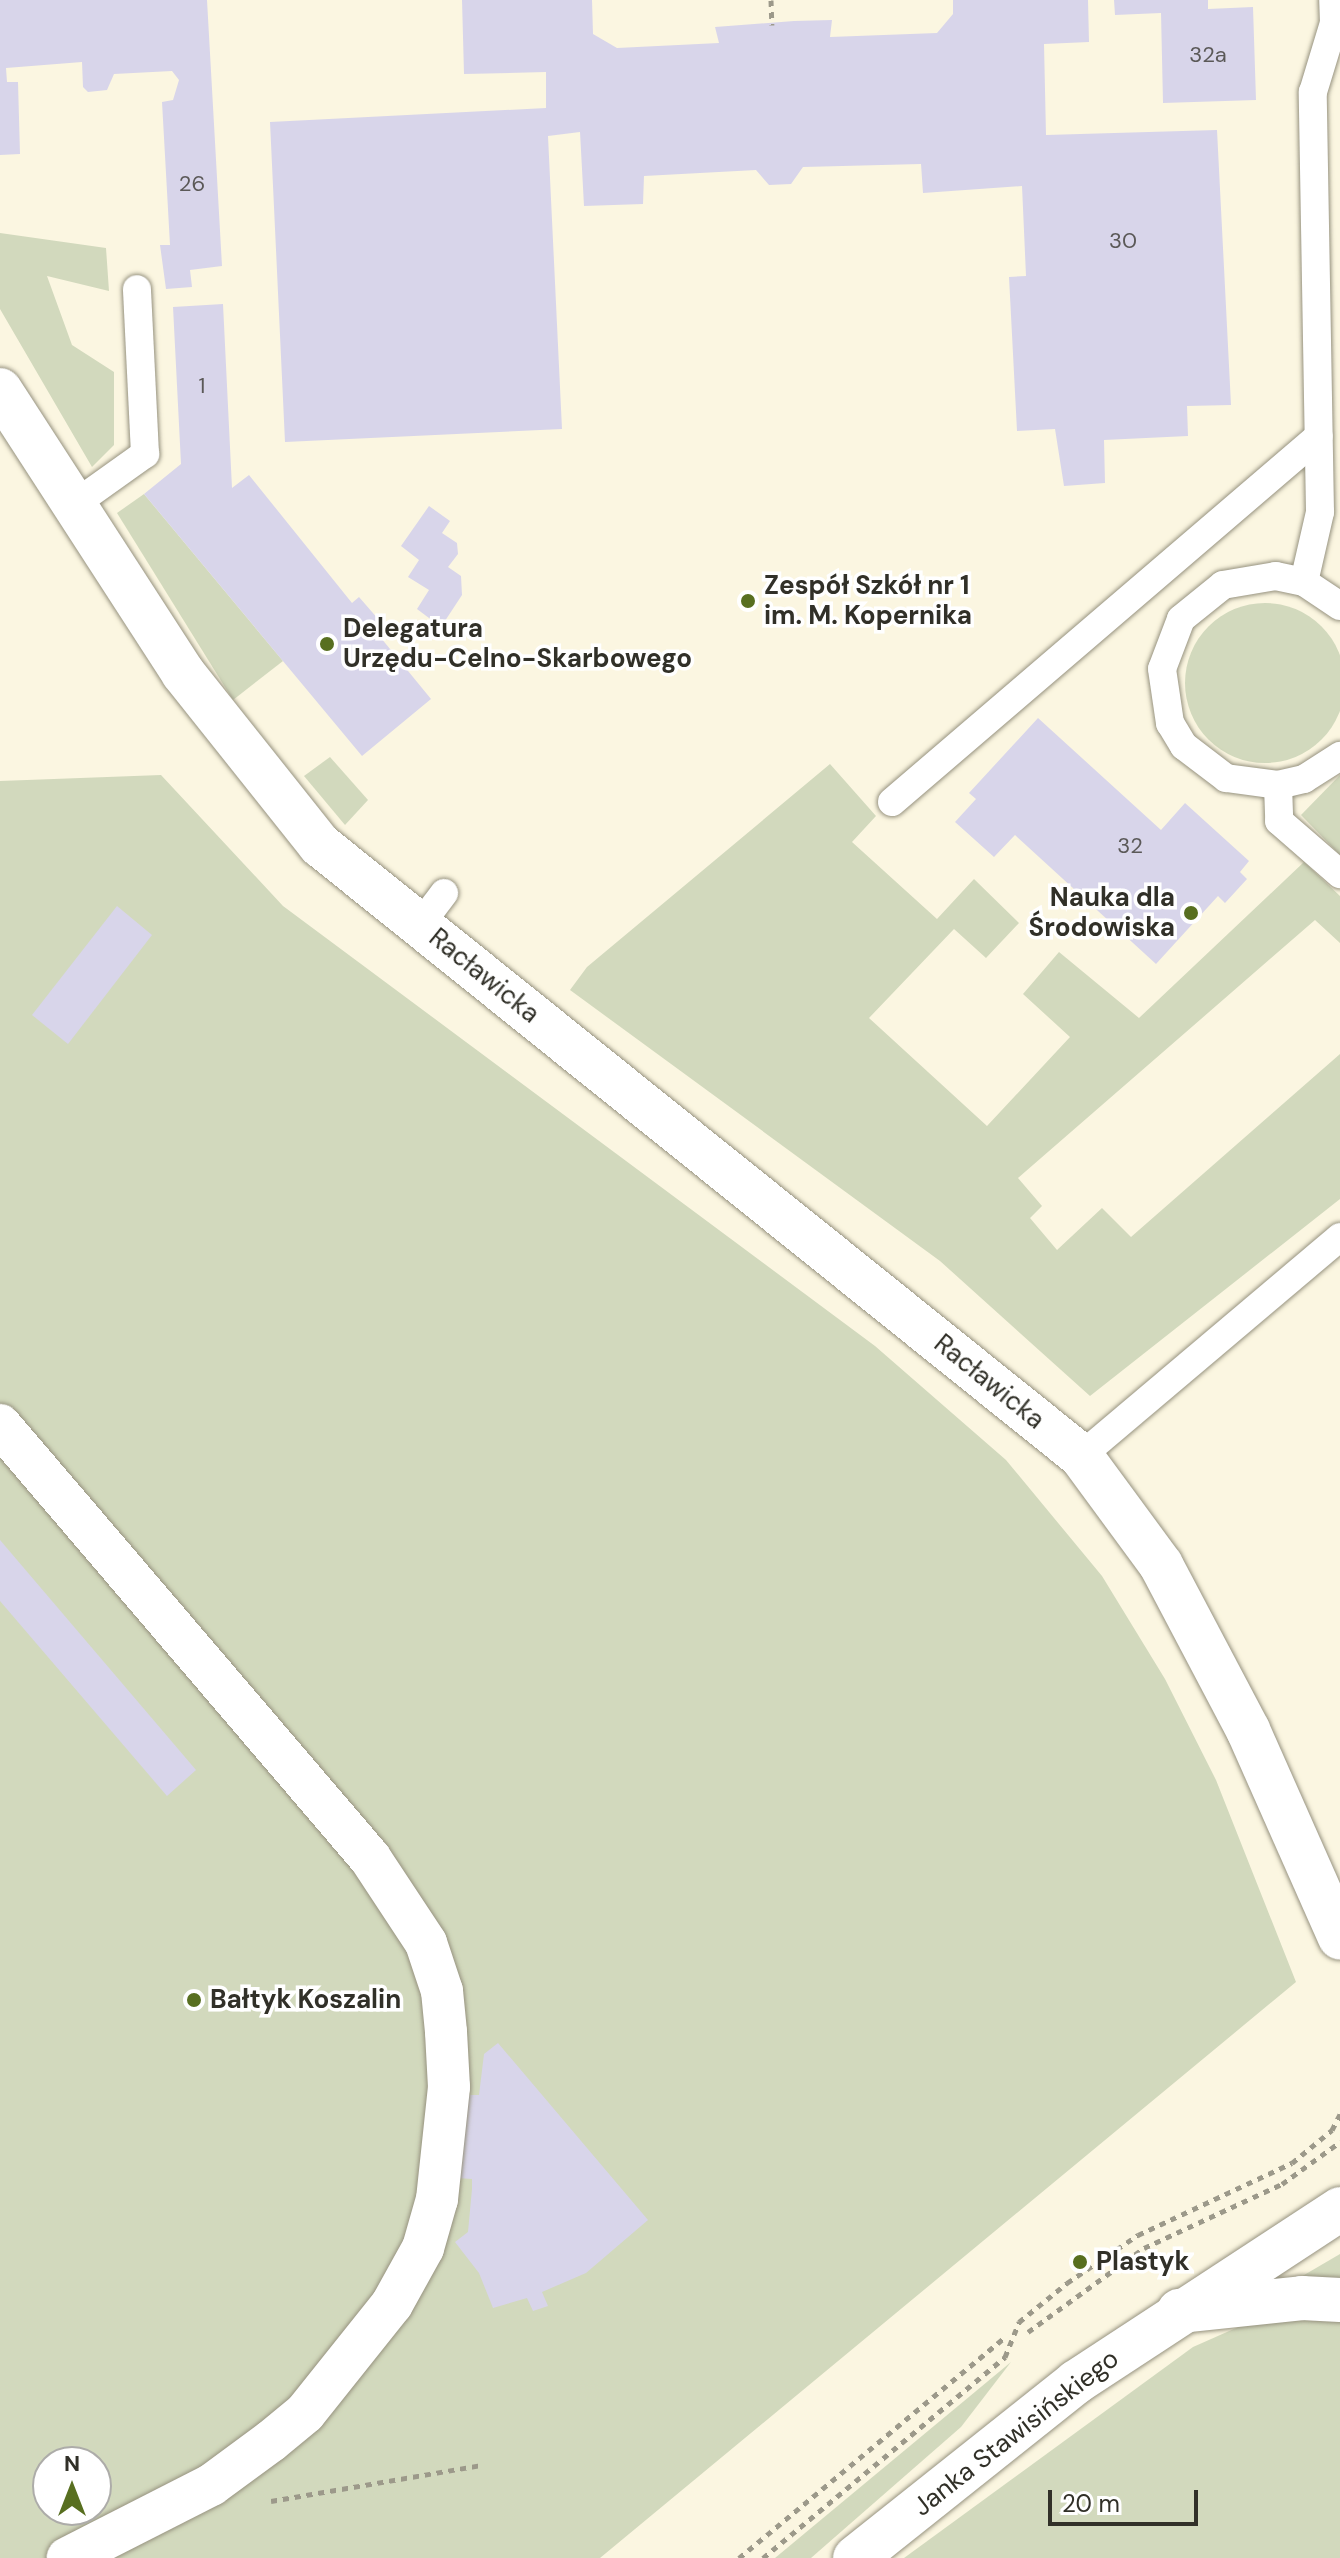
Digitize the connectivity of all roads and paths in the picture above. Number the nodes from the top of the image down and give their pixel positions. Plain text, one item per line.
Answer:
1 (771, 0) edge
2 (1333, 0) edge
3 (772, 25) dead end
4 (137, 289) dead end
5 (0, 390) edge
6 (1319, 436) junction
7 (72, 506) junction
8 (1304, 582) junction
9 (1340, 606) edge
10 (1340, 756) edge
11 (1278, 785) junction
12 (892, 802) dead end
13 (1340, 874) edge
14 (1340, 1237) edge
15 (0, 1425) edge
16 (1081, 1456) junction
17 (1331, 1889) edge
18 (1340, 1938) edge
19 (1340, 2114) edge
20 (1340, 2142) edge
21 (1340, 2209) edge
22 (1340, 2300) edge
23 (1179, 2311) junction
24 (1028, 2332) dead end
25 (1004, 2338) dead end
26 (481, 2465) dead end
27 (322, 2493) dead end
28 (68, 2558) edge
29 (739, 2558) edge
30 (763, 2558) edge
31 (855, 2558) edge

1 - 3 path
2 - 6 lane
4 - 7 lane
5 - 7 street, Racławicka
6 - 8 lane
6 - 12 lane
7 - 16 street, Racławicka
8 - 9 lane
8 - 11 lane
10 - 11 lane
11 - 13 lane
14 - 16 lane
15 - 28 street
16 - 17 street, Racławicka
17 - 18 street, Racławicka
19 - 30 path
20 - 24 path
21 - 23 street, Janka Stawisińskiego
22 - 23 street, Janka Stawisińskiego
23 - 31 street, Janka Stawisińskiego
25 - 29 path
26 - 27 path

